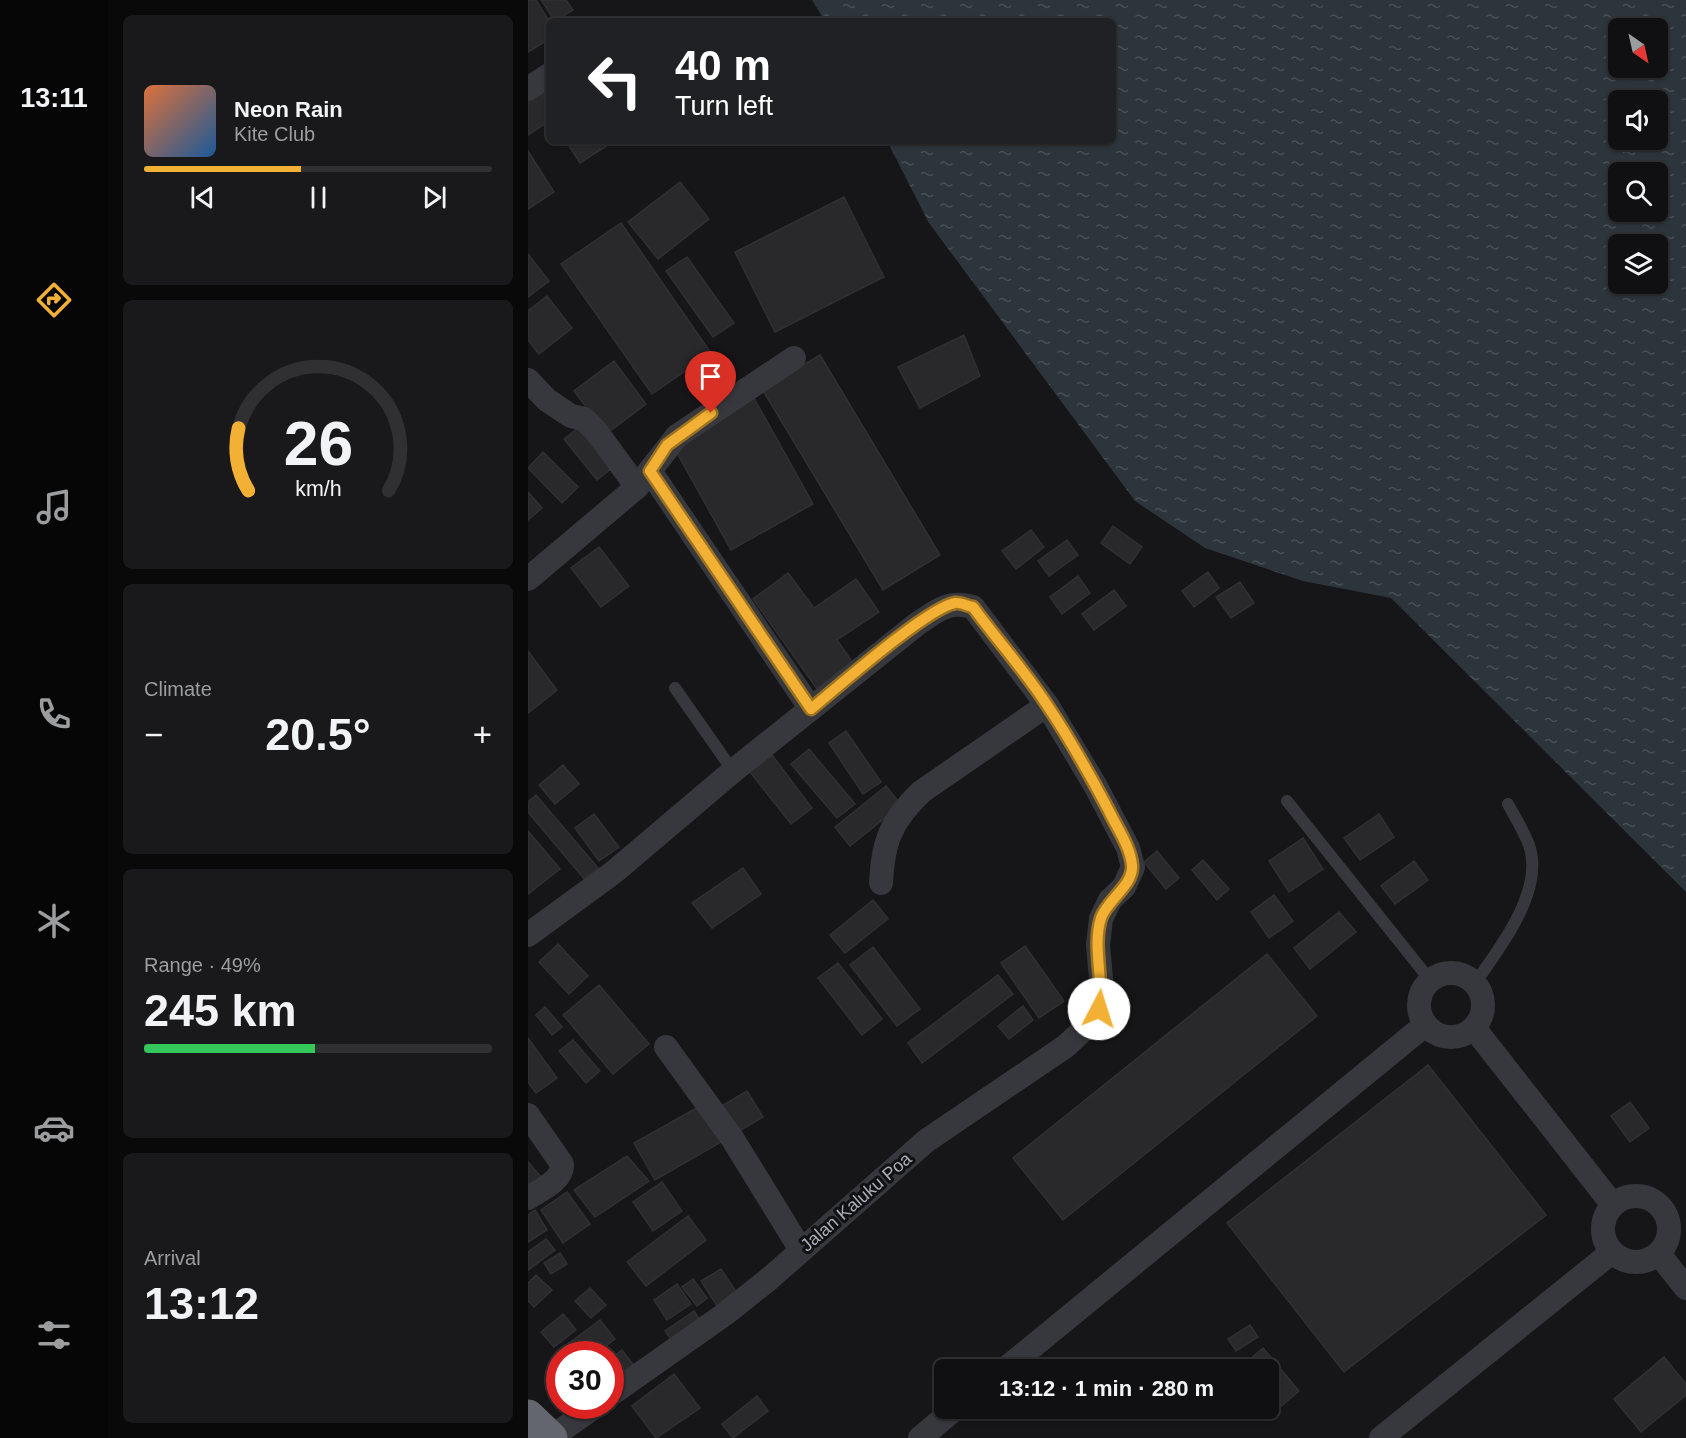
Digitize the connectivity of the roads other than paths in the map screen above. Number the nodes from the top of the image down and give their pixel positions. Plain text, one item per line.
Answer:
1 (546, 77) edge
2 (528, 89) edge
3 (794, 358) dead end
4 (528, 380) edge
5 (643, 479) junction
6 (532, 568) edge
7 (675, 688) dead end
8 (1047, 705) junction
9 (811, 709) junction
10 (733, 771) junction
11 (1287, 801) dead end
12 (1508, 804) dead end
13 (881, 883) dead end
14 (528, 935) edge
15 (1430, 980) junction
16 (1475, 983) junction
17 (1425, 1025) junction
18 (1474, 1028) junction
19 (666, 1047) dead end
20 (528, 1115) edge
21 (528, 1198) edge
22 (1613, 1205) junction
23 (801, 1250) junction
24 (1612, 1252) junction
25 (1659, 1254) junction
26 (1686, 1287) edge
27 (1017, 1359) edge
28 (624, 1385) edge
29 (528, 1416) edge
30 (577, 1419) edge
31 (943, 1419) edge
32 (550, 1438) edge
33 (920, 1438) edge
34 (1381, 1438) edge

1 - 2 street
3 - 5 street
4 - 5 street
5 - 6 street
5 - 9 street
7 - 10 lane
8 - 9 street
8 - 13 street
8 - 23 street, Jalan Kaluku Poa
9 - 10 street
10 - 14 street
11 - 15 lane
12 - 16 lane
15 - 16 street
15 - 17 street
16 - 18 street
17 - 18 street
17 - 27 street
18 - 22 street
19 - 23 street
20 - 21 street
22 - 24 street
22 - 25 street
23 - 28 street, Jalan Kaluku Poa
24 - 25 street
24 - 34 street
25 - 26 street
29 - 32 highway
30 - 32 street
31 - 33 street

